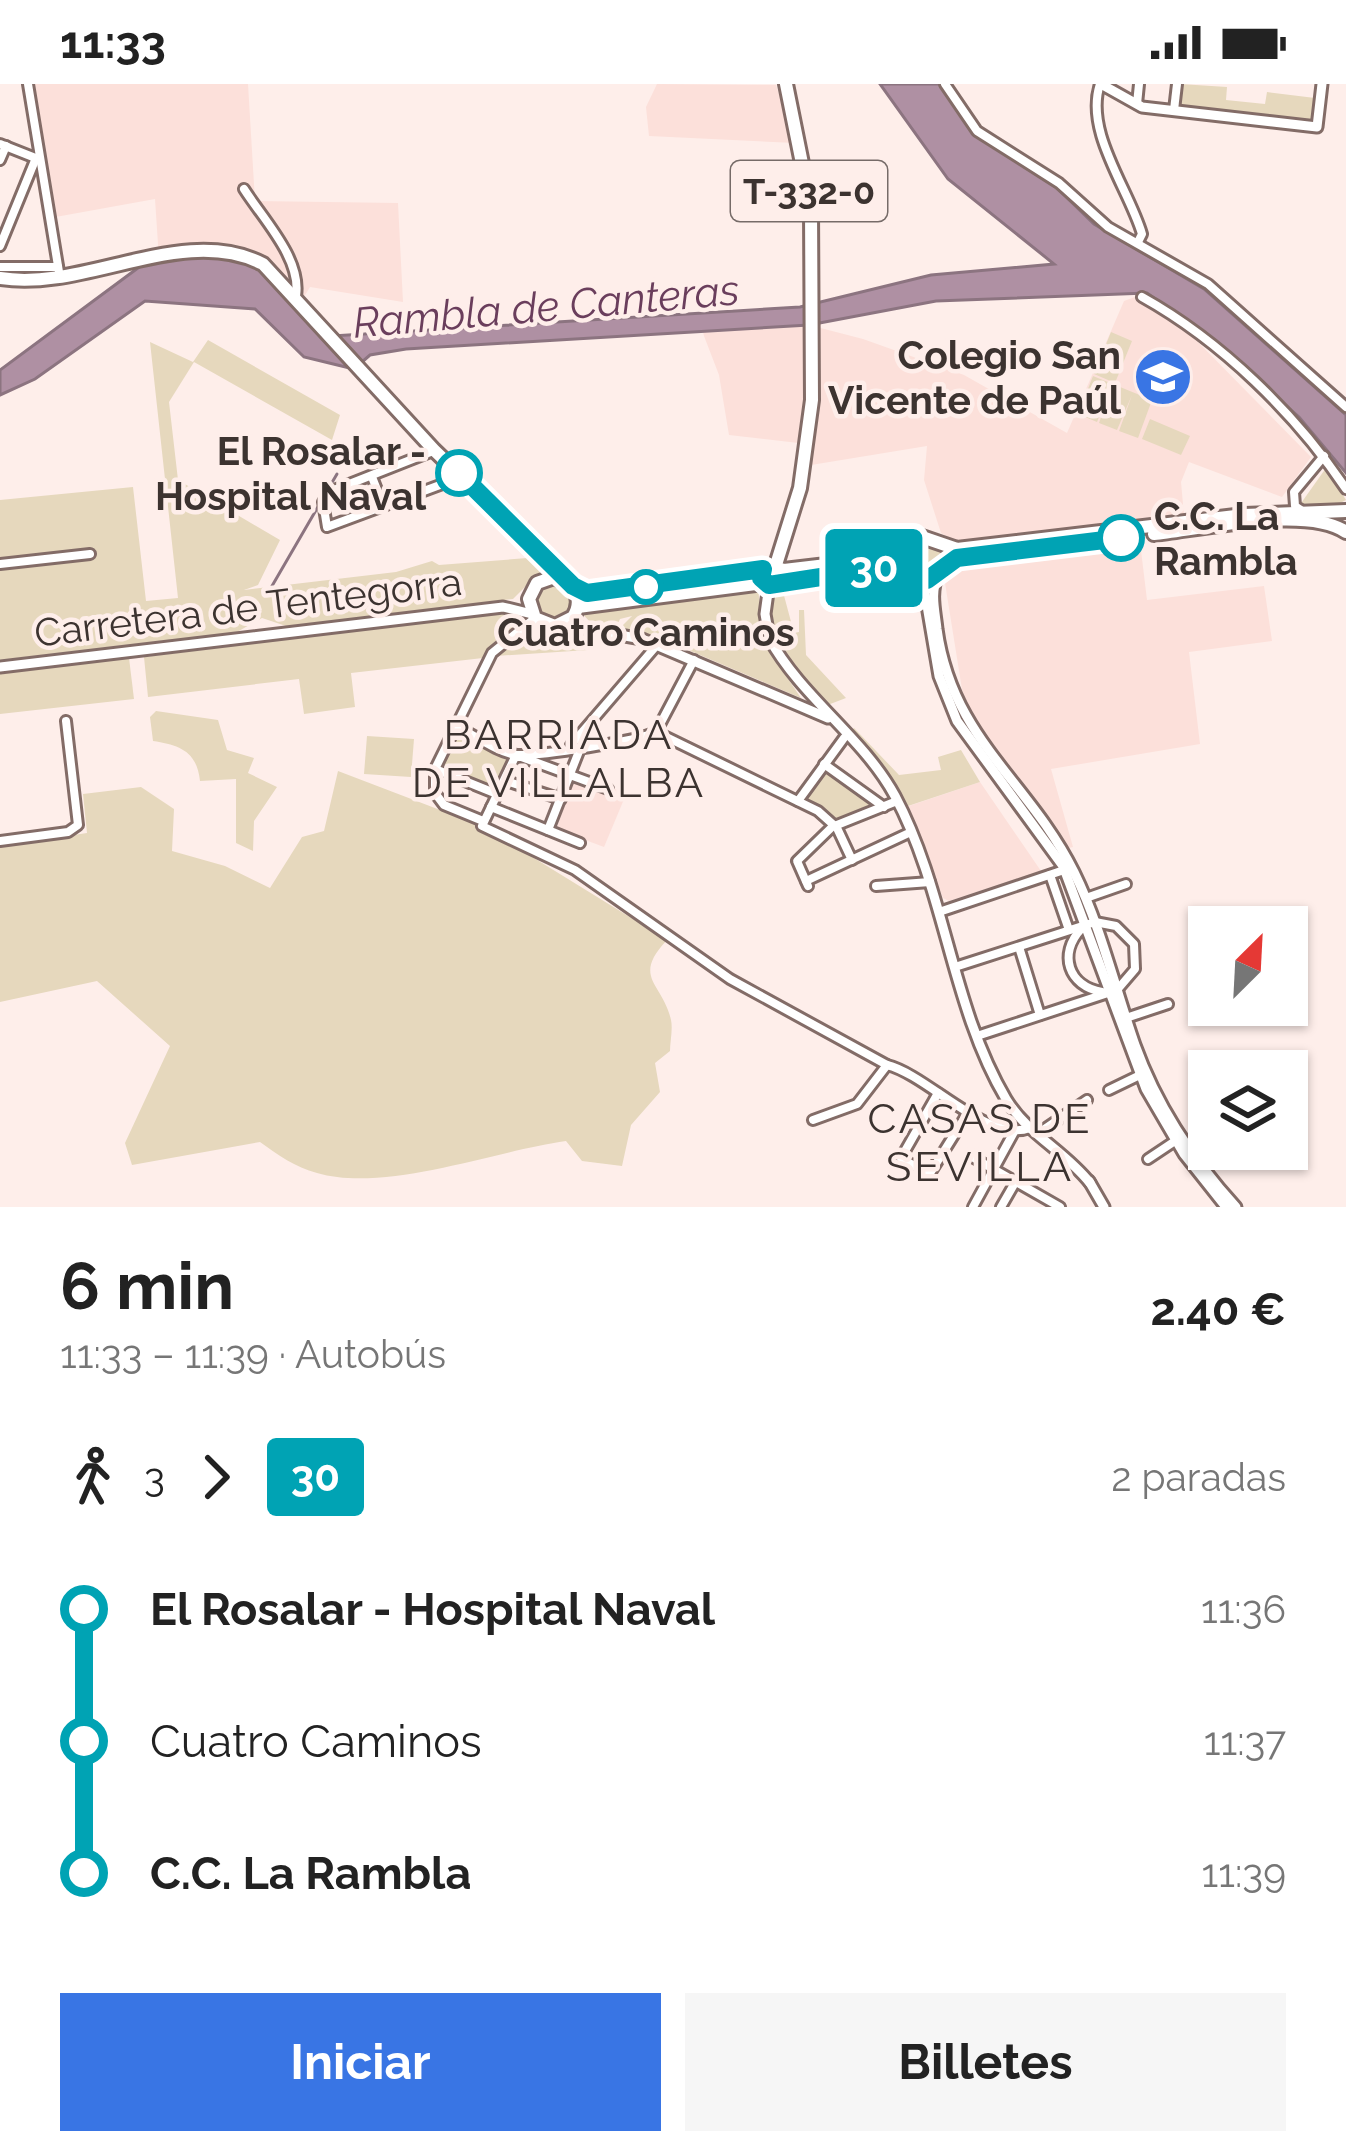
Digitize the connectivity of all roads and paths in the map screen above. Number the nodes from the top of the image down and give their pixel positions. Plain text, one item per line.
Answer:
1 (28, 84) edge
2 (786, 84) edge
3 (945, 84) edge
4 (1100, 84) edge
5 (1139, 84) edge
6 (1177, 84) edge
7 (1322, 84) edge
8 (1137, 106) junction
9 (1174, 110) junction
10 (3, 145) edge
11 (38, 159) junction
12 (0, 160) edge
13 (244, 189) dead end
14 (1138, 242) junction
15 (0, 247) edge
16 (0, 267) edge
17 (56, 275) junction
18 (5, 282) edge
19 (296, 296) junction
20 (1142, 297) dead end
21 (1346, 407) edge
22 (434, 450) junction
23 (1324, 456) junction
24 (455, 470) junction
25 (371, 477) junction
26 (1346, 489) edge
27 (383, 506) junction
28 (1346, 511) edge
29 (1305, 513) junction
30 (1346, 532) edge
31 (939, 542) junction
32 (907, 545) junction
33 (539, 549) junction
34 (89, 554) dead end
35 (0, 564) edge
36 (941, 572) junction
37 (913, 576) junction
38 (770, 577) junction
39 (542, 580) junction
40 (573, 586) junction
41 (531, 592) junction
42 (503, 607) junction
43 (578, 608) junction
44 (533, 616) junction
45 (562, 625) junction
46 (605, 629) junction
47 (769, 638) junction
48 (657, 645) junction
49 (694, 661) junction
50 (0, 667) edge
51 (801, 699) junction
52 (66, 721) dead end
53 (590, 723) junction
54 (456, 726) junction
55 (656, 732) junction
56 (847, 738) junction
57 (569, 746) junction
58 (581, 746) junction
59 (516, 755) junction
60 (824, 764) junction
61 (435, 769) junction
62 (572, 774) junction
63 (506, 781) junction
64 (608, 789) dead end
65 (497, 794) junction
66 (561, 800) junction
67 (798, 801) junction
68 (898, 801) junction
69 (491, 807) junction
70 (884, 807) junction
71 (482, 823) junction
72 (837, 827) junction
73 (548, 830) junction
74 (911, 832) junction
75 (0, 841) edge
76 (580, 843) dead end
77 (852, 860) junction
78 (1064, 868) junction
79 (1050, 875) junction
80 (930, 882) junction
81 (1126, 884) dead end
82 (876, 886) dead end
83 (1086, 898) junction
84 (939, 912) junction
85 (1091, 924) junction
86 (1069, 930) junction
87 (1019, 947) junction
88 (955, 967) junction
89 (1114, 991) junction
90 (1168, 1004) dead end
91 (1040, 1015) junction
92 (1126, 1018) junction
93 (977, 1036) junction
94 (982, 1050) junction
95 (1133, 1051) junction
96 (887, 1065) junction
97 (1139, 1076) junction
98 (1109, 1090) dead end
99 (938, 1094) junction
100 (1012, 1100) junction
101 (1087, 1100) dead end
102 (969, 1112) junction
103 (1020, 1118) junction
104 (813, 1120) dead end
105 (1030, 1128) junction
106 (1042, 1130) junction
107 (1014, 1132) junction
108 (1175, 1141) junction
109 (1060, 1144) junction
110 (974, 1158) dead end
111 (1148, 1159) dead end
112 (994, 1168) junction
113 (1016, 1181) junction
114 (1090, 1184) junction
115 (973, 1207) edge
116 (1001, 1207) edge
117 (1060, 1207) edge
118 (1104, 1207) edge
119 (1225, 1207) edge
120 (1236, 1207) edge

1 - 11 street
2 - 38 main road, T-332-0
3 - 14 street
4 - 8 main road
4 - 14 street
5 - 8 street
6 - 9 street
7 - 9 main road
8 - 9 main road
10 - 11 street
10 - 12 street
11 - 15 street
11 - 17 street
13 - 19 street
14 - 21 street
16 - 17 street
17 - 18 main road
17 - 19 main road
19 - 22 main road
20 - 23 street
22 - 24 main road
22 - 25 street
23 - 26 street
23 - 29 street
24 - 27 street
24 - 33 main road
25 - 27 street
25 - 27 street
28 - 29 main road
29 - 31 main road
30 - 36 main road
31 - 32 main road
31 - 36 main road
32 - 37 main road
32 - 38 main road
33 - 39 main road
33 - 40 main road
34 - 35 street
36 - 37 main road
36 - 83 main road
37 - 38 main road
37 - 78 main road
38 - 40 main road
38 - 43 main road
38 - 47 main road
39 - 40 main road
39 - 41 main road
40 - 43 main road
41 - 42 main road, Carretera de Tentegorra
41 - 44 main road
42 - 44 main road, Carretera de Tentegorra
42 - 50 main road, Carretera de Tentegorra
43 - 45 main road
43 - 46 main road
44 - 45 main road
44 - 54 street
45 - 46 main road
46 - 48 main road
47 - 51 main road
47 - 56 main road
48 - 49 main road
48 - 53 street
49 - 51 main road
49 - 55 street
51 - 56 main road
52 - 75 street
53 - 57 street
53 - 58 street
54 - 59 street
54 - 61 street
55 - 58 street
55 - 67 street
56 - 60 street
56 - 68 main road
57 - 58 street
57 - 59 street
58 - 62 street
59 - 62 street
59 - 63 street
60 - 67 street
60 - 70 street
61 - 65 street
61 - 71 street
62 - 64 street
62 - 66 street
63 - 65 street
63 - 66 street
65 - 69 street
66 - 73 street
67 - 72 street
68 - 70 street
68 - 74 main road
69 - 71 street
69 - 73 street
70 - 72 street
71 - 96 street
72 - 77 street
72 - 77 street
73 - 76 street
74 - 77 street
74 - 80 main road
78 - 79 street
78 - 85 main road
79 - 84 street
79 - 86 street
80 - 82 street
80 - 84 main road
81 - 83 street
83 - 85 main road
84 - 88 main road
85 - 86 street
85 - 89 main road
85 - 89 street
85 - 89 street
86 - 87 street
87 - 88 street
87 - 91 street
88 - 93 main road
89 - 91 street
89 - 92 main road
89 - 95 main road
90 - 92 street
91 - 93 street
92 - 95 main road
93 - 94 main road
94 - 100 main road
94 - 103 main road
95 - 97 main road
95 - 120 main road
96 - 99 street
96 - 104 street
97 - 98 street
97 - 108 main road
99 - 102 street
99 - 102 street
100 - 105 main road
100 - 106 main road
101 - 106 street
102 - 107 street
103 - 105 main road
103 - 107 main road
105 - 107 street
105 - 109 main road
105 - 114 main road
106 - 109 main road
107 - 112 street
108 - 111 street
108 - 119 main road
109 - 114 main road
110 - 112 street
112 - 113 street
112 - 115 street
113 - 116 street
113 - 117 street
114 - 118 main road

